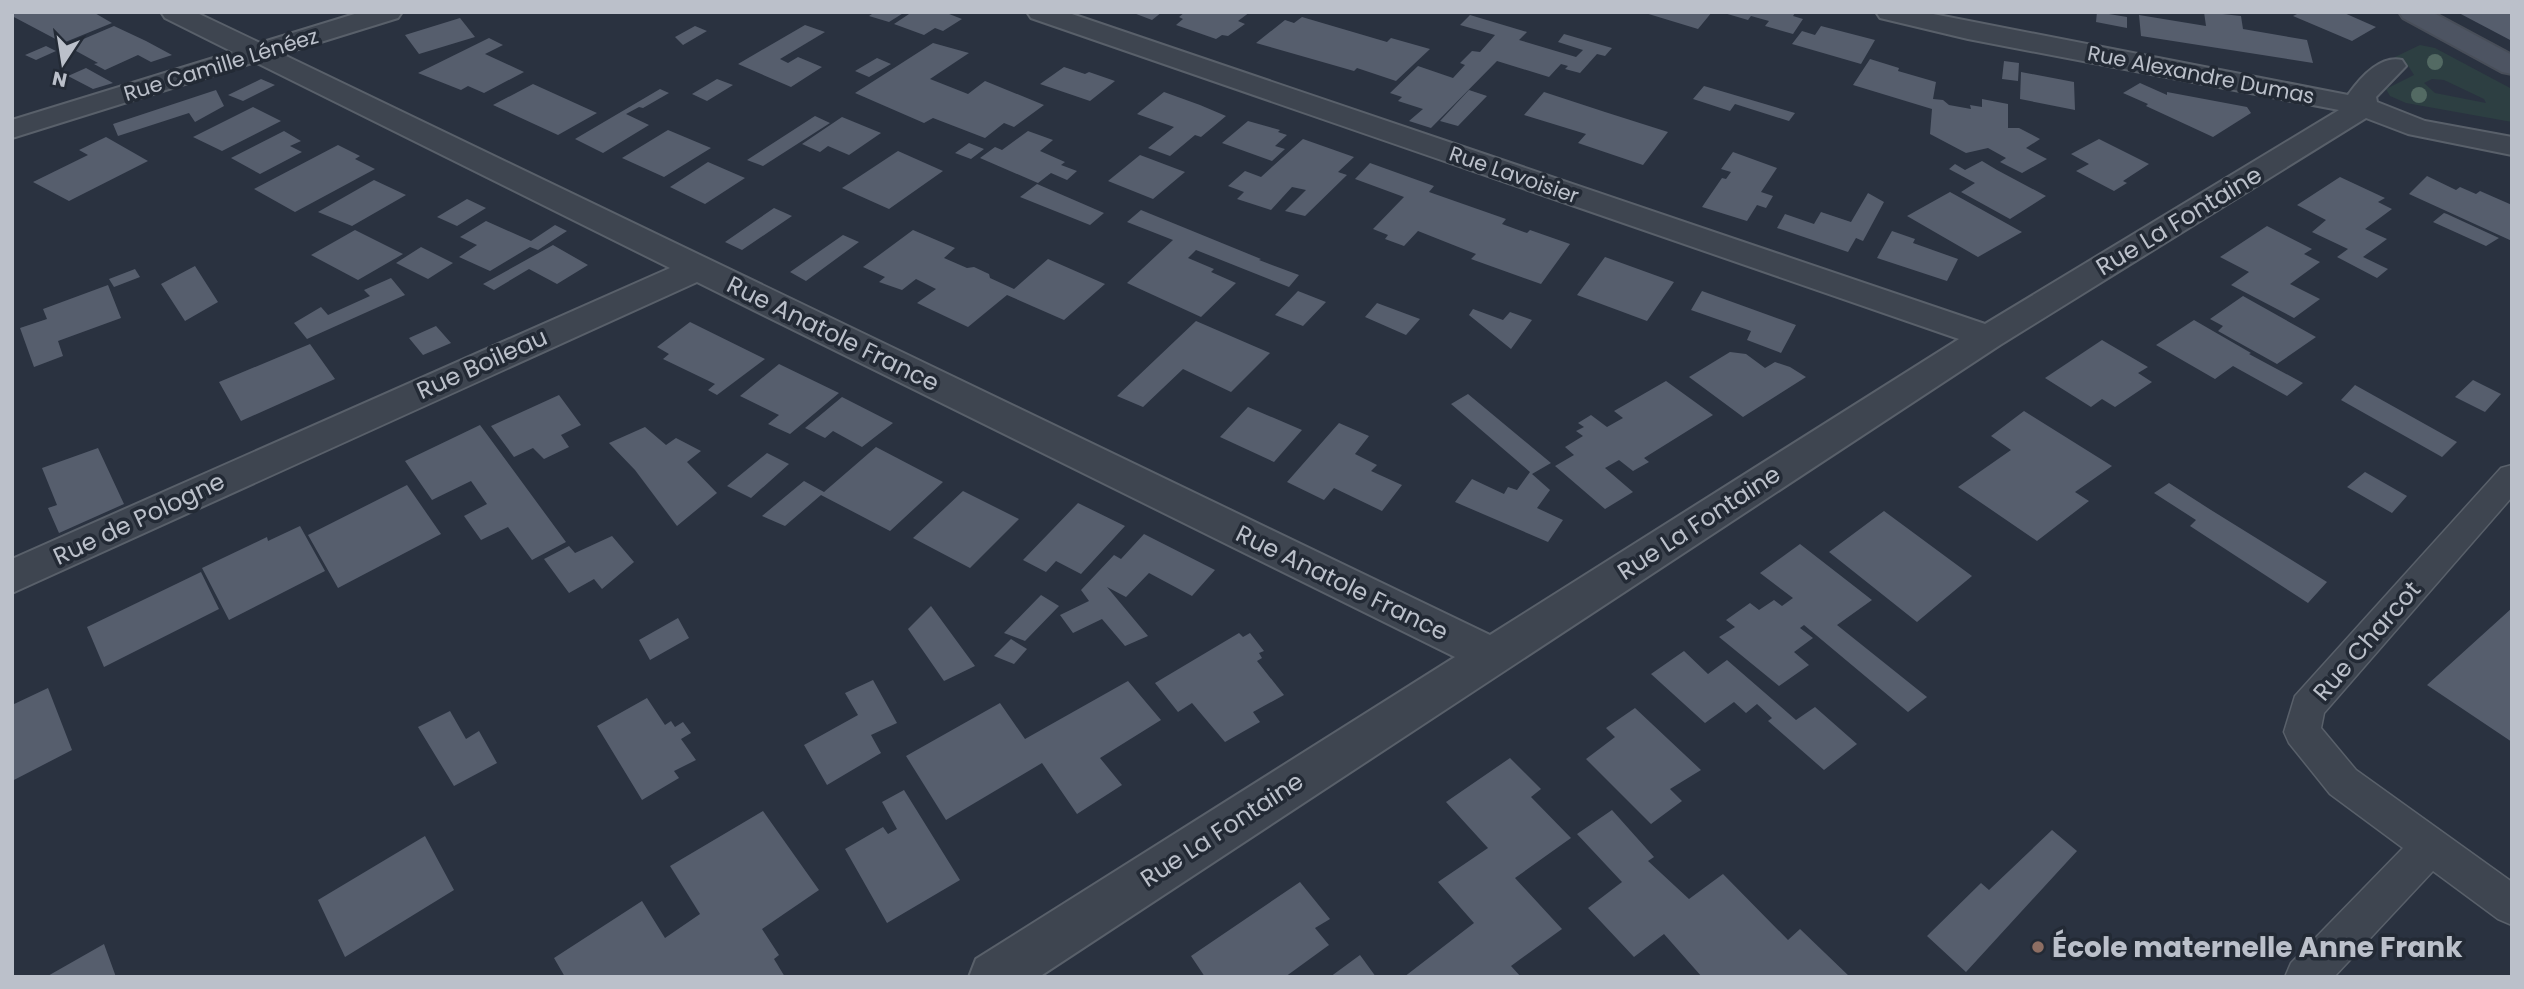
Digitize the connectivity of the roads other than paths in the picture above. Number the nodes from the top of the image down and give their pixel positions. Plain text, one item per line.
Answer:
1 (174, 12) edge
2 (389, 12) edge
3 (1040, 12) edge
4 (1889, 12) edge
5 (2412, 12) edge
6 (258, 53) junction
7 (2392, 66) dead end
8 (2512, 66) edge
9 (2364, 107) junction
10 (12, 129) edge
11 (2512, 145) edge
12 (699, 268) junction
13 (1988, 337) junction
14 (267, 461) joint
15 (2512, 476) edge
16 (12, 577) edge
17 (1492, 656) junction
18 (2431, 846) junction
19 (2512, 906) edge
20 (998, 976) edge
21 (2306, 977) edge

1 - 6 street, Rue Anatole France
2 - 6 street, Rue Camille Lénéez
3 - 13 street, Rue Lavoisier
4 - 9 street, Rue Alexandre Dumas
5 - 8 main road
6 - 10 street, Rue Camille Lénéez
6 - 12 street, Rue Anatole France
7 - 9 street
9 - 11 street, Rue Alexandre Dumas
9 - 13 street, Rue La Fontaine
12 - 14 street, Rue Boileau
12 - 17 street, Rue Anatole France
13 - 17 street, Rue La Fontaine
14 - 16 street, Rue de Pologne
15 - 18 lane, Rue Charcot
17 - 20 street, Rue La Fontaine
18 - 19 lane, Rue Charcot
18 - 21 lane

